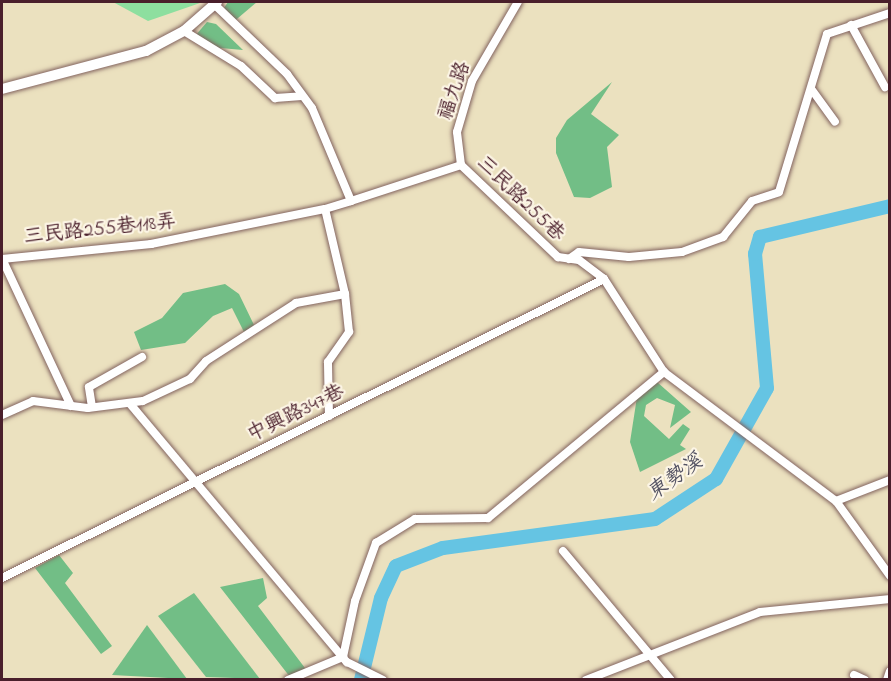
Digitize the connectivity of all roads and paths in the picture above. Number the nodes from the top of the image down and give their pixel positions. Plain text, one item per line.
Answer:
1 (518, 2) edge
2 (216, 3) edge
3 (890, 13) edge
4 (851, 25) junction
5 (184, 31) junction
6 (885, 87) dead end
7 (2, 88) edge
8 (812, 90) junction
9 (302, 96) junction
10 (835, 122) dead end
11 (461, 165) junction
12 (351, 201) junction
13 (325, 209) junction
14 (569, 259) junction
15 (604, 279) junction
16 (345, 294) junction
17 (142, 357) dead end
18 (664, 372) junction
19 (131, 405) junction
20 (71, 406) junction
21 (92, 407) junction
22 (2, 415) edge
23 (329, 416) junction
24 (890, 480) edge
25 (197, 481) junction
26 (836, 501) junction
27 (563, 551) dead end
28 (890, 576) edge
29 (2, 578) edge
30 (890, 599) edge
31 (651, 658) junction
32 (345, 660) junction
33 (890, 671) edge
34 (854, 675) dead end
35 (288, 680) edge
36 (383, 680) edge
37 (586, 680) edge
38 (671, 680) edge
39 (865, 680) edge
40 (887, 680) edge

1 - 11 street, 福九路
2 - 5 street
2 - 9 street
3 - 4 street
4 - 6 street
4 - 8 street
5 - 7 street
5 - 9 street
8 - 10 street
8 - 14 street
9 - 12 street
11 - 12 street, 三民路255巷
11 - 14 street, 三民路255巷
12 - 13 street, 三民路255巷
13 - 16 street
13 - 20 street, 三民路255巷118弄
14 - 15 street, 三民路255巷
15 - 18 street, 三民路255巷
15 - 23 street, 中興路347巷
16 - 19 street
16 - 23 street
17 - 21 street
18 - 26 street, 三民路255巷
18 - 32 street
19 - 21 street
19 - 25 street
20 - 21 street
20 - 22 street
23 - 25 street, 中興路347巷
24 - 26 street
25 - 29 street, 中興路347巷
25 - 32 street
26 - 28 street, 三民路255巷
27 - 31 street
30 - 31 street
31 - 37 street
31 - 38 street
32 - 35 street
32 - 36 street
33 - 40 street
34 - 39 street

